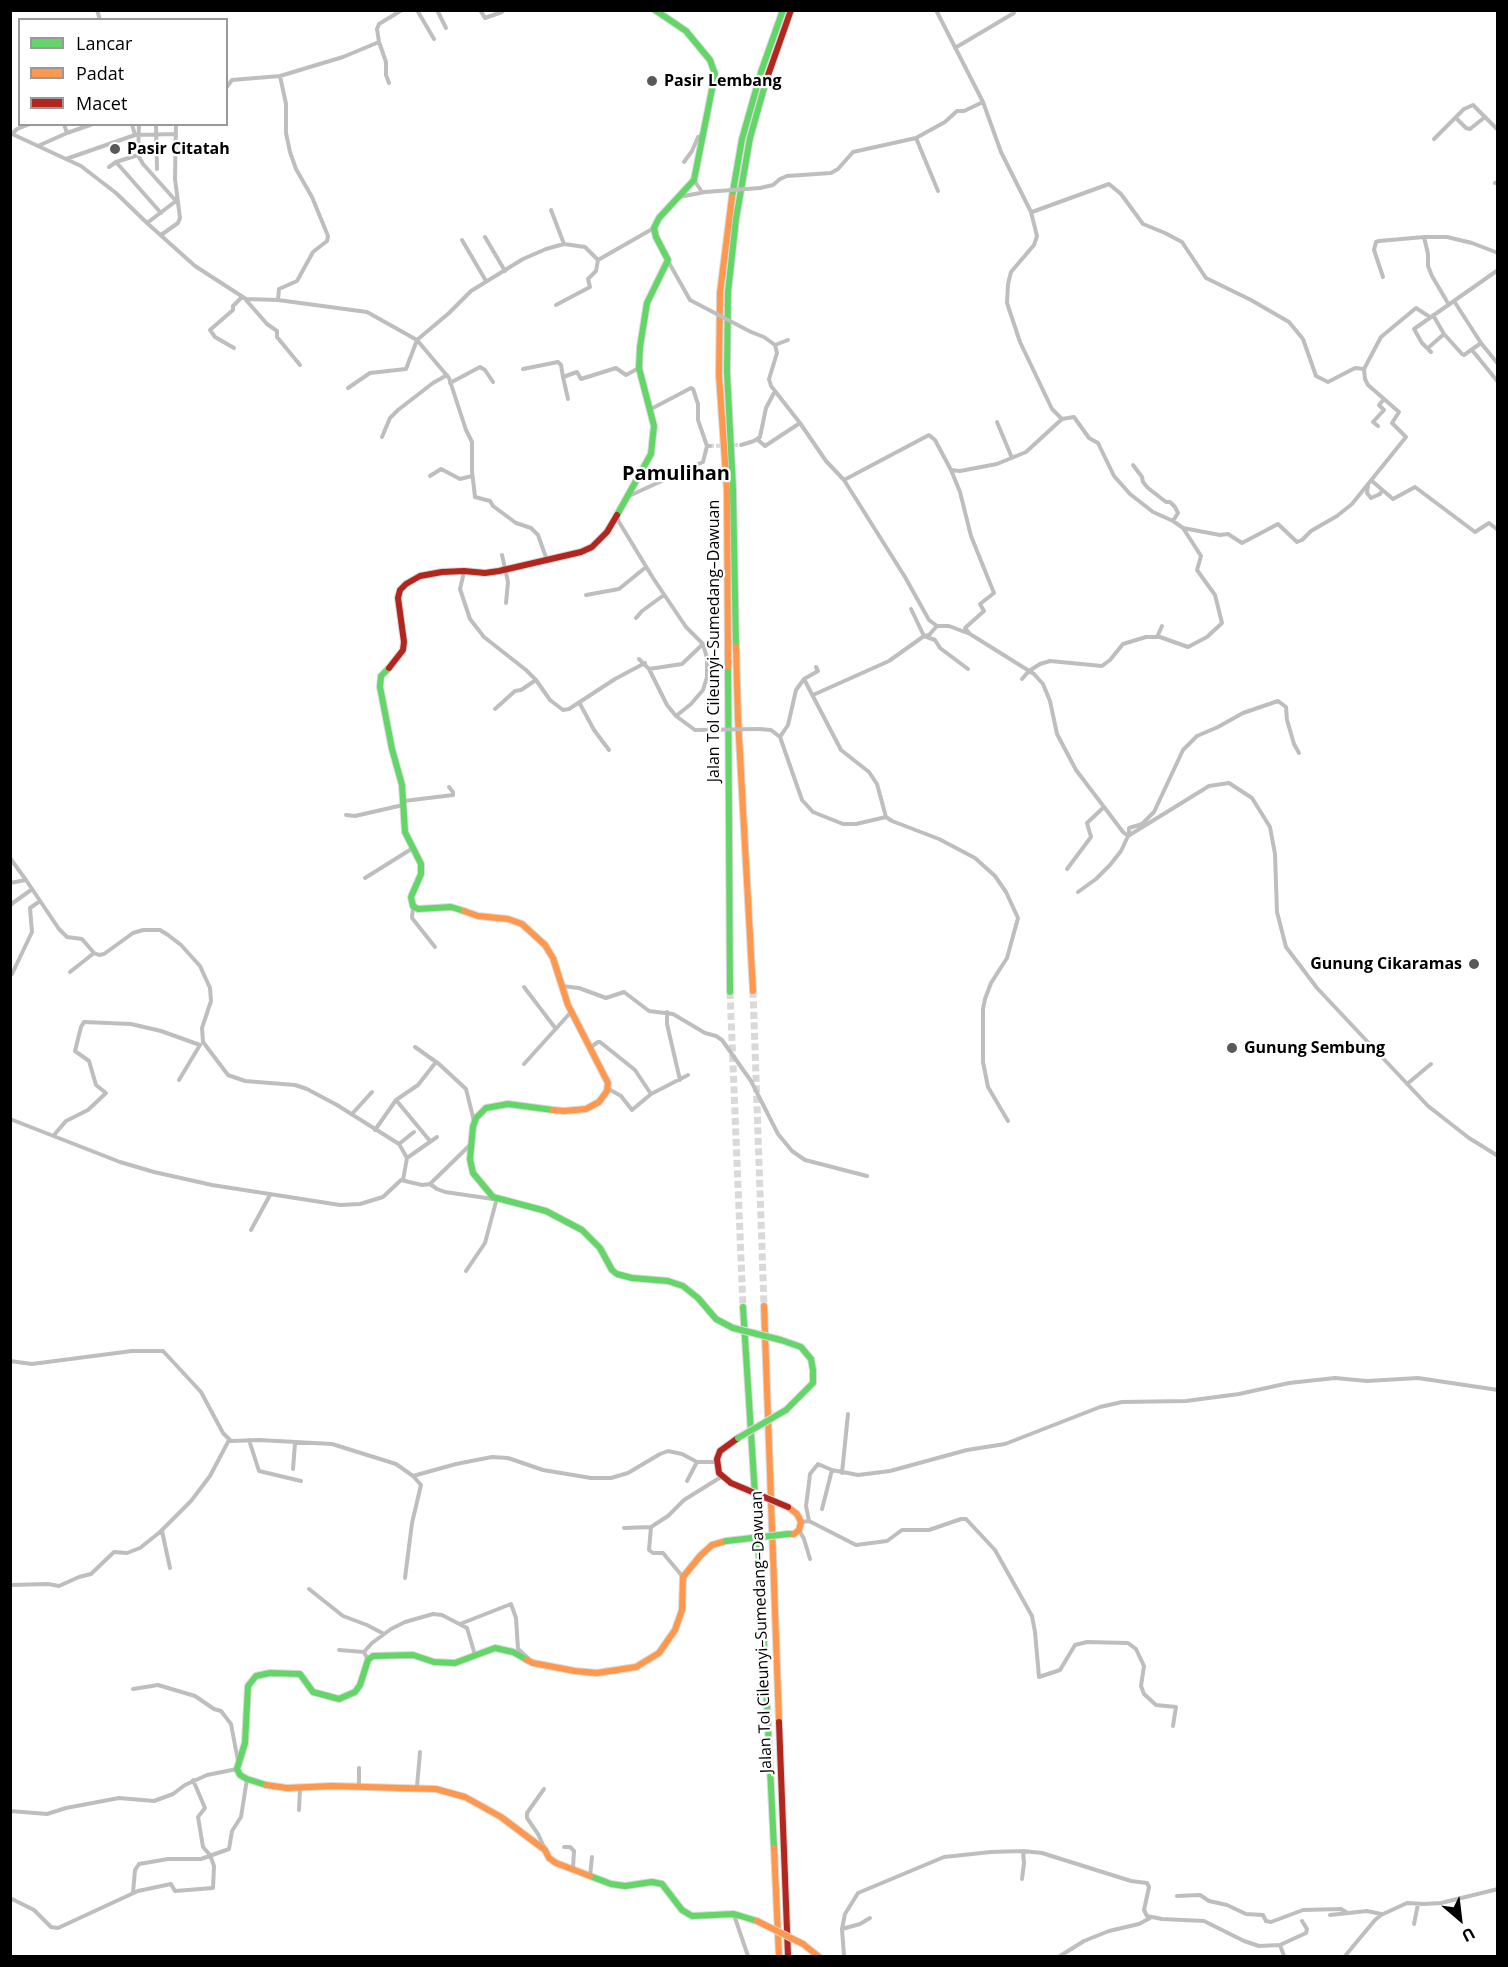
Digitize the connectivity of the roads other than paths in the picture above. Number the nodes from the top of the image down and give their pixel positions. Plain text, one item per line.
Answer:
1 (402, 10) edge
2 (417, 10) edge
3 (437, 10) edge
4 (480, 10) edge
5 (655, 10) edge
6 (783, 10) edge
7 (791, 10) edge
8 (936, 10) edge
9 (502, 12) edge
10 (1014, 13) dead end
11 (446, 28) dead end
12 (434, 39) dead end
13 (379, 42) junction
14 (955, 48) junction
15 (280, 76) junction
16 (389, 83) dead end
17 (228, 86) edge
18 (983, 102) junction
19 (1485, 117) junction
20 (1456, 118) junction
21 (65, 126) edge
22 (87, 126) edge
23 (133, 126) edge
24 (139, 126) edge
25 (156, 126) edge
26 (176, 126) edge
27 (1497, 130) edge
28 (12, 133) edge
29 (67, 133) junction
30 (156, 134) junction
31 (176, 134) junction
32 (137, 135) junction
33 (702, 136) junction
34 (916, 138) junction
35 (1434, 139) dead end
36 (37, 147) junction
37 (138, 155) junction
38 (65, 159) junction
39 (116, 162) junction
40 (684, 162) dead end
41 (109, 167) dead end
42 (157, 169) dead end
43 (694, 180) junction
44 (938, 191) dead end
45 (704, 192) junction
46 (679, 197) junction
47 (176, 201) junction
48 (551, 210) dead end
49 (1031, 212) junction
50 (161, 213) junction
51 (147, 224) junction
52 (654, 228) junction
53 (161, 235) junction
54 (484, 237) dead end
55 (1424, 237) junction
56 (462, 240) dead end
57 (564, 244) junction
58 (1497, 253) edge
59 (598, 260) junction
60 (668, 261) junction
61 (1497, 270) edge
62 (505, 271) junction
63 (1383, 277) dead end
64 (486, 281) junction
65 (244, 298) junction
66 (278, 300) junction
67 (1454, 302) junction
68 (556, 305) dead end
69 (1449, 305) junction
70 (1431, 316) junction
71 (1444, 334) junction
72 (417, 340) junction
73 (788, 340) dead end
74 (1481, 343) junction
75 (775, 345) junction
76 (234, 348) dead end
77 (1472, 350) junction
78 (1497, 364) edge
79 (300, 365) dead end
80 (639, 368) junction
81 (523, 369) dead end
82 (1364, 369) junction
83 (447, 375) junction
84 (563, 377) junction
85 (493, 382) dead end
86 (1497, 382) edge
87 (450, 383) junction
88 (348, 388) dead end
89 (775, 391) junction
90 (568, 399) dead end
91 (1384, 399) junction
92 (651, 409) junction
93 (1062, 419) junction
94 (997, 422) dead end
95 (800, 423) junction
96 (1378, 426) dead end
97 (382, 437) dead end
98 (758, 440) junction
99 (741, 445) tunnel mouth
100 (1012, 458) junction
101 (1133, 465) dead end
102 (951, 470) junction
103 (430, 476) dead end
104 (472, 476) junction
105 (844, 480) junction
106 (1370, 483) junction
107 (1382, 490) junction
108 (627, 497) junction
109 (616, 516) junction
110 (1173, 521) junction
111 (1183, 528) junction
112 (1497, 530) edge
113 (502, 555) dead end
114 (547, 560) junction
115 (646, 567) junction
116 (506, 570) junction
117 (464, 571) junction
118 (586, 595) dead end
119 (664, 595) junction
120 (506, 603) dead end
121 (911, 609) dead end
122 (636, 618) dead end
123 (937, 626) junction
124 (1162, 626) dead end
125 (970, 634) junction
126 (924, 636) junction
127 (1157, 637) junction
128 (703, 644) junction
129 (639, 658) dead end
130 (645, 663) junction
131 (816, 667) dead end
132 (649, 669) junction
133 (968, 669) dead end
134 (1029, 671) junction
135 (804, 679) junction
136 (1022, 679) dead end
137 (536, 681) junction
138 (813, 695) junction
139 (579, 702) junction
140 (495, 709) dead end
141 (676, 716) junction
142 (780, 737) junction
143 (609, 750) dead end
144 (1299, 753) dead end
145 (449, 787) dead end
146 (404, 803) junction
147 (1104, 807) junction
148 (346, 815) dead end
149 (886, 817) junction
150 (1128, 836) junction
151 (413, 848) junction
152 (10, 858) edge
153 (1067, 869) dead end
154 (365, 878) dead end
155 (26, 880) junction
156 (10, 883) edge
157 (31, 890) junction
158 (1078, 892) dead end
159 (40, 901) junction
160 (10, 905) edge
161 (413, 906) junction
162 (435, 947) dead end
163 (93, 953) junction
164 (70, 972) dead end
165 (12, 974) edge
166 (562, 986) junction
167 (524, 987) dead end
168 (753, 991) tunnel mouth
169 (730, 992) tunnel mouth
170 (571, 1012) junction
171 (667, 1012) junction
172 (556, 1029) junction
173 (201, 1043) junction
174 (415, 1047) dead end
175 (591, 1047) junction
176 (436, 1062) junction
177 (524, 1064) dead end
178 (1431, 1064) dead end
179 (688, 1074) dead end
180 (179, 1080) dead end
181 (680, 1080) junction
182 (1407, 1084) junction
183 (608, 1088) junction
184 (372, 1092) dead end
185 (651, 1094) junction
186 (396, 1100) junction
187 (352, 1114) junction
188 (10, 1119) edge
189 (1008, 1121) dead end
190 (475, 1122) junction
191 (375, 1130) junction
192 (414, 1132) dead end
193 (54, 1135) junction
194 (437, 1137) dead end
195 (430, 1141) junction
196 (399, 1144) junction
197 (471, 1144) junction
198 (1497, 1156) edge
199 (407, 1158) junction
200 (867, 1176) dead end
201 (403, 1180) junction
202 (430, 1184) junction
203 (270, 1195) junction
204 (497, 1199) junction
205 (251, 1230) dead end
206 (466, 1271) dead end
207 (764, 1306) tunnel mouth
208 (743, 1307) tunnel mouth
209 (10, 1360) edge
210 (1497, 1390) edge
211 (848, 1414) dead end
212 (229, 1440) junction
213 (249, 1440) junction
214 (295, 1443) junction
215 (697, 1462) junction
216 (717, 1462) junction
217 (293, 1469) dead end
218 (832, 1470) junction
219 (842, 1473) junction
220 (413, 1476) junction
221 (721, 1477) junction
222 (301, 1481) dead end
223 (687, 1481) dead end
224 (822, 1509) dead end
225 (805, 1522) junction
226 (651, 1527) junction
227 (624, 1528) dead end
228 (162, 1530) junction
229 (799, 1530) junction
230 (810, 1559) dead end
231 (170, 1568) dead end
232 (683, 1577) junction
233 (405, 1578) dead end
234 (10, 1585) edge
235 (309, 1589) dead end
236 (460, 1624) junction
237 (384, 1634) junction
238 (339, 1650) dead end
239 (364, 1652) junction
240 (476, 1656) junction
241 (368, 1660) junction
242 (533, 1663) junction
243 (133, 1689) dead end
244 (1173, 1726) dead end
245 (420, 1752) dead end
246 (238, 1765) junction
247 (359, 1768) dead end
248 (247, 1779) junction
249 (193, 1780) junction
250 (358, 1786) junction
251 (300, 1788) junction
252 (417, 1788) junction
253 (544, 1789) dead end
254 (299, 1810) dead end
255 (10, 1811) edge
256 (564, 1847) dead end
257 (545, 1851) junction
258 (1023, 1851) junction
259 (210, 1855) junction
260 (592, 1857) dead end
261 (573, 1868) junction
262 (590, 1876) junction
263 (1022, 1879) dead end
264 (1497, 1889) edge
265 (133, 1893) junction
266 (1177, 1896) dead end
267 (10, 1898) edge
268 (1418, 1904) junction
269 (1346, 1912) junction
270 (734, 1914) junction
271 (1330, 1915) dead end
272 (1382, 1915) junction
273 (1151, 1917) junction
274 (870, 1918) dead end
275 (1302, 1920) dead end
276 (1414, 1924) dead end
277 (842, 1929) junction
278 (1280, 1945) junction
279 (748, 1956) edge
280 (779, 1956) edge
281 (788, 1956) edge
282 (818, 1956) edge
283 (844, 1956) edge
284 (1060, 1956) edge
285 (1284, 1956) edge
286 (1345, 1956) edge

1 - 13 street
2 - 12 street
3 - 11 street
4 - 9 street
5 - 33 main road
6 - 169 main road, Jalan Tol Cileunyi–Sumedang–Dawuan
7 - 168 main road, Jalan Tol Cileunyi–Sumedang–Dawuan
8 - 14 street
10 - 14 street
13 - 15 street
13 - 16 street
14 - 18 street
15 - 17 street
15 - 66 street
18 - 34 street
18 - 49 street
19 - 20 street
19 - 20 street
19 - 27 street
20 - 35 street
21 - 29 street
22 - 29 street
23 - 32 street
24 - 32 street
25 - 30 street
26 - 31 street
28 - 36 street
29 - 36 street
30 - 31 street
30 - 32 street
30 - 42 street
31 - 47 street
32 - 37 street
32 - 38 street
33 - 40 street
33 - 43 main road
34 - 44 street
34 - 45 street, bridge
36 - 38 street
37 - 39 street
37 - 47 street
38 - 51 street
39 - 41 street
39 - 50 street
43 - 45 street
43 - 46 main road
45 - 46 street
46 - 52 main road
47 - 50 street
47 - 53 street
48 - 57 street
49 - 82 street
49 - 93 street
50 - 51 street
51 - 53 street
52 - 59 street
52 - 60 main road
53 - 65 street
54 - 62 street
55 - 58 street
55 - 63 street
55 - 69 street
56 - 64 street
57 - 59 street
57 - 62 street
59 - 68 street
60 - 75 street, bridge
60 - 80 main road
61 - 67 street
62 - 64 street
64 - 72 street
65 - 66 street
65 - 76 street
65 - 79 street
66 - 72 street
67 - 69 street
67 - 74 street
69 - 70 street
70 - 71 street
70 - 71 street
70 - 82 street
71 - 77 street
72 - 83 street
72 - 88 street
73 - 75 street
74 - 77 street
74 - 78 street
75 - 89 street
77 - 86 street
80 - 84 street
80 - 92 main road
81 - 84 street
82 - 91 street
83 - 87 street
83 - 97 street
84 - 90 street
85 - 87 street
87 - 104 street
89 - 95 street
89 - 98 street
91 - 96 street
91 - 106 street
92 - 108 main road
92 - 108 street
93 - 100 street
93 - 110 street
94 - 100 street
95 - 98 street
95 - 105 street
98 - 99 street
100 - 102 street
101 - 110 street
102 - 105 street
102 - 125 street
103 - 104 street
104 - 114 street
105 - 123 street
106 - 107 street
106 - 107 street
106 - 111 street
107 - 112 street
108 - 109 main road
109 - 114 main road
109 - 115 street
110 - 111 street
111 - 127 street
113 - 116 street
114 - 116 main road
115 - 118 street
115 - 119 street
116 - 117 main road
116 - 120 street
117 - 137 street
117 - 146 main road
119 - 122 street
119 - 128 street
121 - 126 street
123 - 125 street
123 - 126 street
124 - 127 street
125 - 134 street
126 - 133 street
126 - 138 street
127 - 134 street
128 - 132 street
128 - 141 street
129 - 130 street
130 - 132 street
130 - 139 street
131 - 135 street
132 - 141 street
134 - 136 street
134 - 147 street
135 - 138 street
135 - 142 street
137 - 139 street
137 - 140 street
138 - 149 street
139 - 143 street
141 - 142 street, bridge
142 - 149 street
144 - 150 street
145 - 146 street
146 - 148 street
146 - 151 main road
147 - 150 street
147 - 153 street
149 - 189 street
150 - 158 street
150 - 182 street
151 - 154 street
151 - 161 main road
152 - 155 street
155 - 156 street
155 - 157 street
157 - 159 street
157 - 160 street
159 - 163 street
159 - 165 street
161 - 162 street
161 - 166 main road
163 - 164 street
163 - 173 street
166 - 170 main road
166 - 171 street
167 - 172 street
170 - 172 street
170 - 175 main road
171 - 181 street
171 - 200 street
172 - 177 street
173 - 180 street
173 - 187 street
173 - 193 street
174 - 176 street
175 - 183 main road
175 - 185 street
176 - 186 street
176 - 190 street
178 - 182 street
179 - 181 street
181 - 185 street
182 - 198 street
183 - 185 street
183 - 190 main road
184 - 187 street
186 - 191 street
186 - 195 street
187 - 191 street
188 - 193 street
190 - 197 main road
191 - 196 street
192 - 196 street
193 - 203 street
194 - 195 street
195 - 199 street
196 - 199 street
197 - 202 street
197 - 204 main road
199 - 201 street
201 - 202 street
201 - 203 street
202 - 204 street
203 - 205 street
204 - 206 street
204 - 216 main road, bridge
207 - 281 main road, Jalan Tol Cileunyi–Sumedang–Dawuan
208 - 280 main road, Jalan Tol Cileunyi–Sumedang–Dawuan
209 - 212 street
210 - 219 street
211 - 219 street
212 - 213 street
212 - 228 street
213 - 214 street
213 - 222 street
214 - 217 street
214 - 220 street
215 - 216 street
215 - 220 street
215 - 223 street
216 - 221 main road
218 - 219 street
218 - 224 street
218 - 225 street
220 - 233 street
221 - 225 main road, bridge
221 - 226 street
225 - 229 main road
225 - 244 street
226 - 227 street
226 - 232 street
228 - 231 street
228 - 234 street
229 - 230 street
229 - 232 main road, bridge
232 - 242 main road
235 - 237 street
236 - 237 street
236 - 240 street
236 - 242 street
237 - 239 street
238 - 239 street
239 - 241 street
240 - 241 main road
240 - 242 main road
241 - 246 main road
243 - 246 street
245 - 252 street
246 - 248 main road
246 - 249 street
247 - 250 street
248 - 251 main road
248 - 259 street
249 - 255 street
249 - 259 street
250 - 251 main road
250 - 252 main road
251 - 254 street
252 - 257 main road
253 - 257 street
256 - 261 street
257 - 261 main road
258 - 263 street
258 - 273 street
258 - 277 street
259 - 265 street
259 - 265 street
260 - 262 street
261 - 262 main road
262 - 270 main road
264 - 268 street
265 - 267 street
266 - 269 street
268 - 272 street
268 - 276 street
269 - 271 street
269 - 272 street
270 - 279 street
270 - 282 main road, bridge
272 - 286 street
273 - 278 street
273 - 284 street
274 - 277 street
275 - 278 street
277 - 283 street
278 - 285 street

